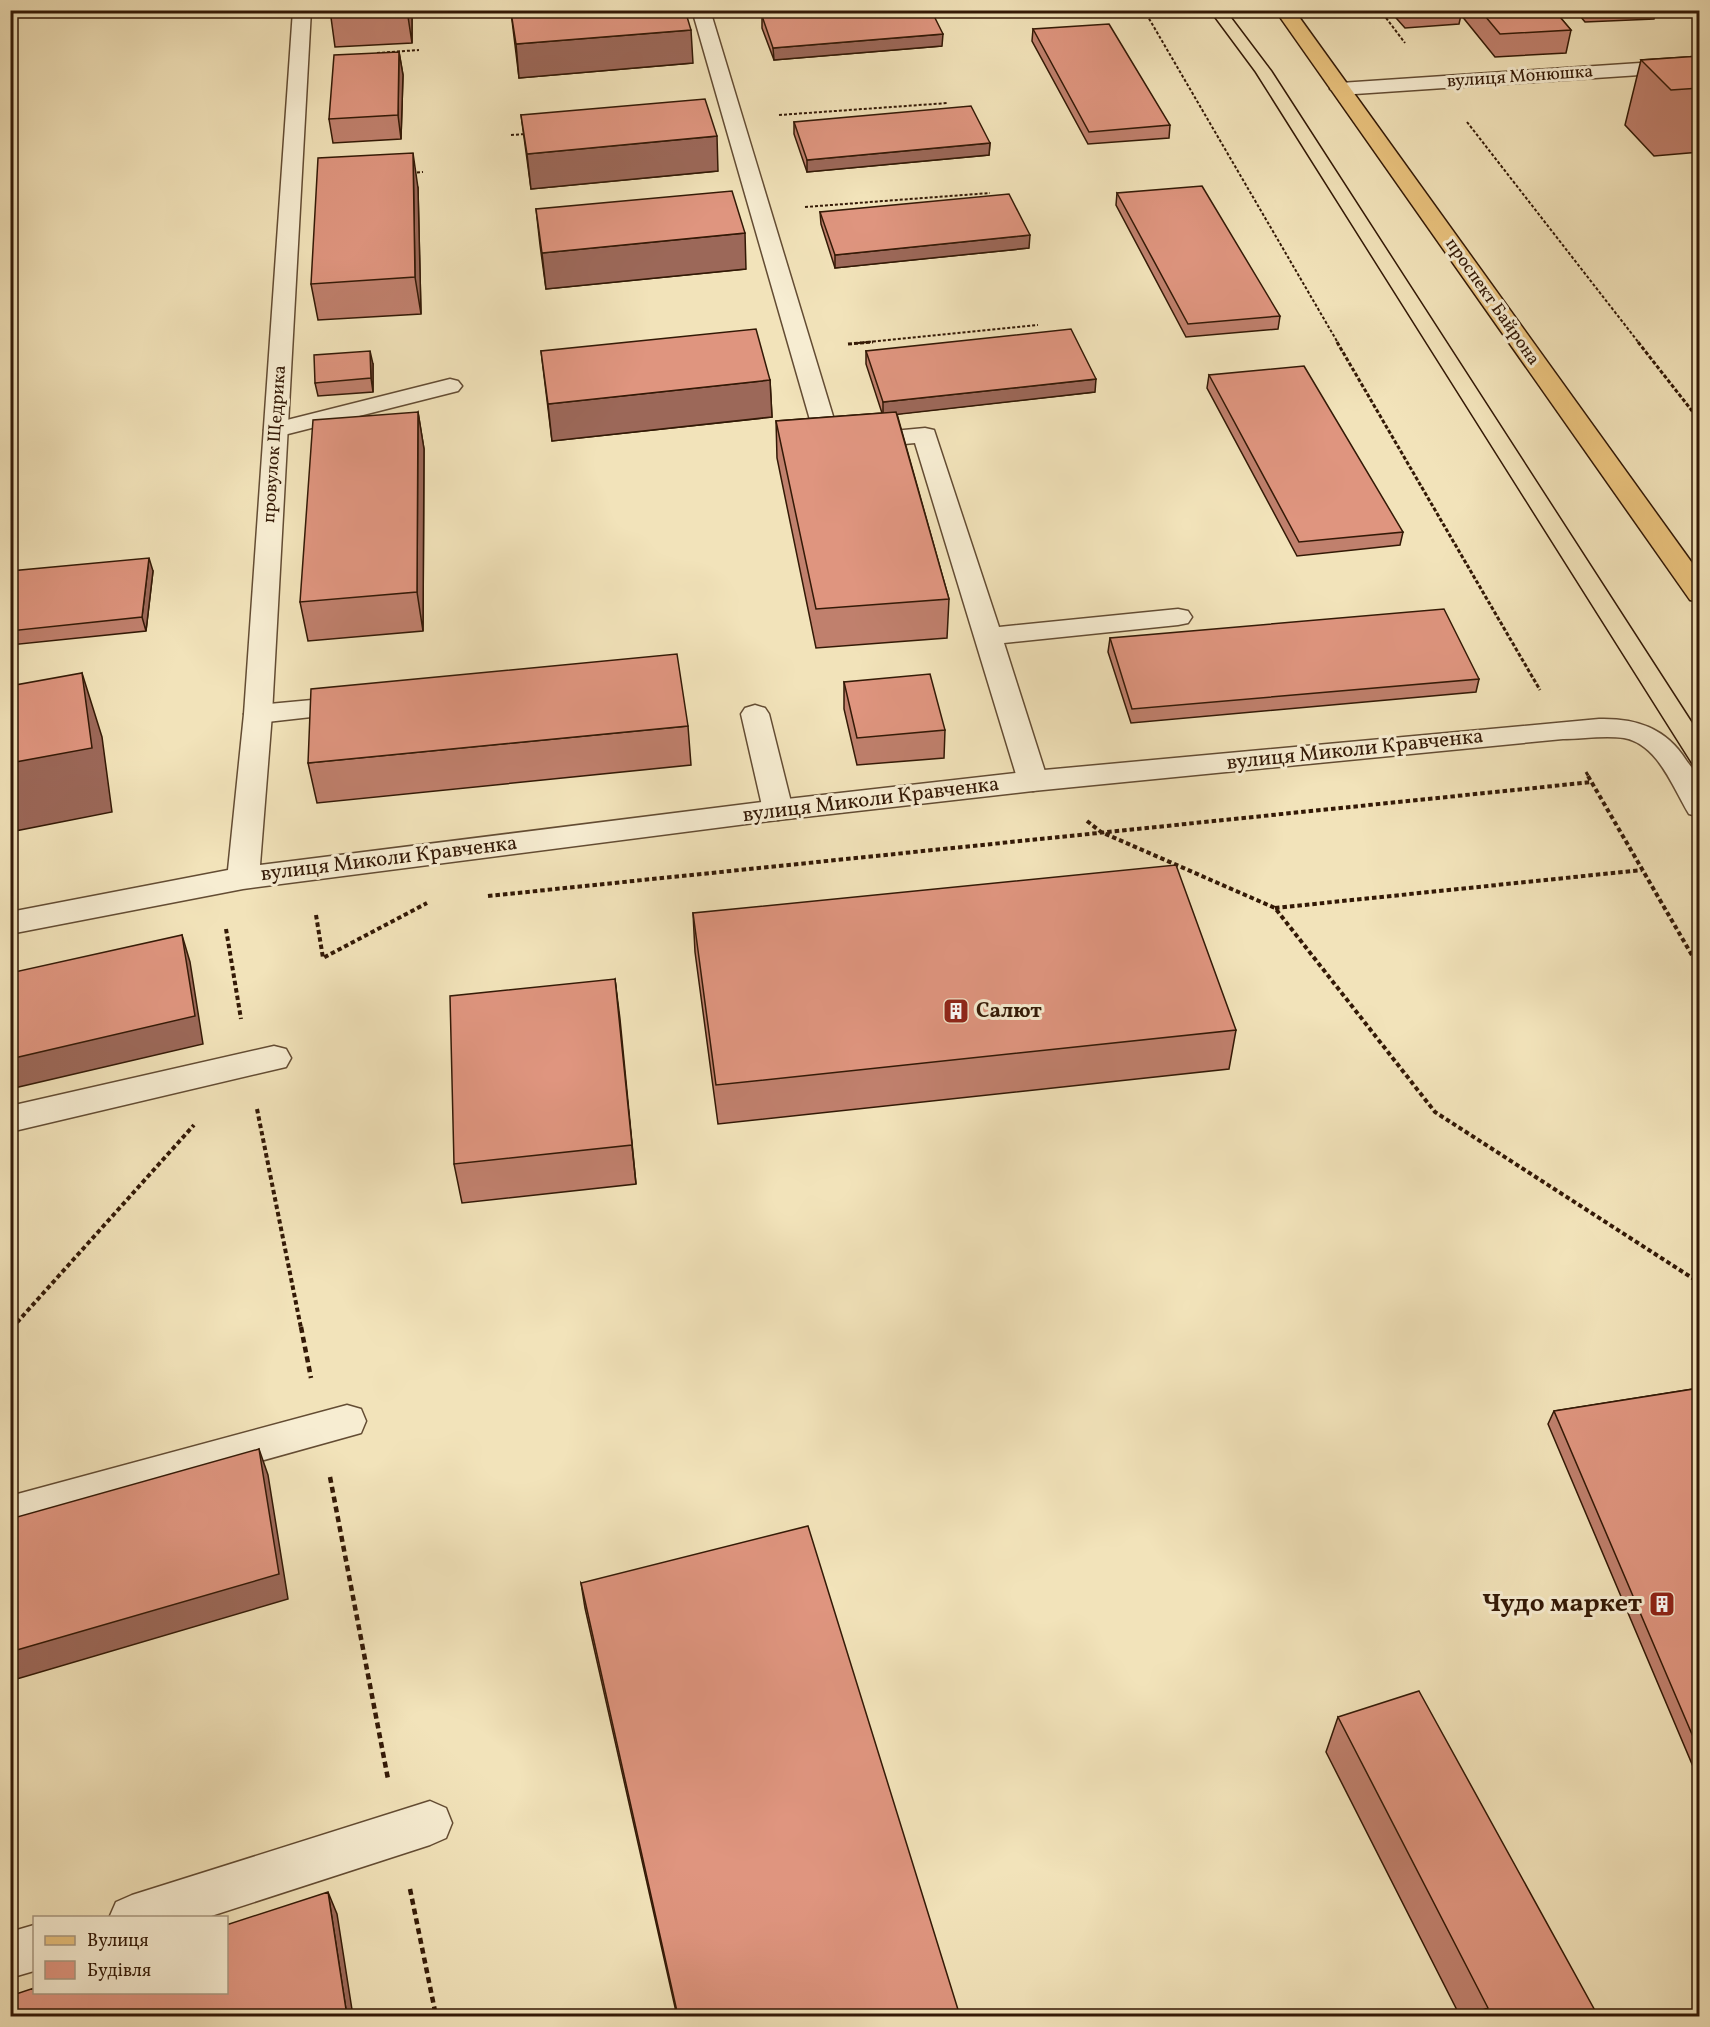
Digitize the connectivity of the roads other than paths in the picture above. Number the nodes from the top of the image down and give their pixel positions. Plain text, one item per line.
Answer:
1 (302, 10) edge
2 (701, 10) edge
3 (1284, 10) edge
4 (1700, 65) edge
5 (1340, 89) junction
6 (450, 386) dead end
7 (276, 430) junction
8 (1700, 594) edge
9 (1178, 617) dead end
10 (986, 637) junction
11 (386, 702) edge
12 (258, 714) junction
13 (755, 714) dead end
14 (1033, 781) junction
15 (1700, 807) edge
16 (778, 810) junction
17 (243, 878) junction
18 (10, 923) edge
19 (261, 1061) road end
20 (10, 1119) edge
21 (347, 1421) dead end
22 (10, 1514) edge
23 (430, 1823) dead end
24 (135, 1916) edge
25 (33, 1948) edge
26 (10, 1956) edge

1 - 7 street, провулок Щедрика
2 - 10 street
3 - 5 main road, проспект Байрона
4 - 5 street, вулиця Монюшка
5 - 8 main road, проспект Байрона
6 - 7 street
7 - 12 street, провулок Щедрика
9 - 10 street
10 - 14 street
11 - 12 street
12 - 17 street, провулок Щедрика
13 - 16 street
14 - 15 street, вулиця Миколи Кравченка
14 - 16 street, вулиця Миколи Кравченка
16 - 17 street, вулиця Миколи Кравченка
17 - 18 street, вулиця Миколи Кравченка
19 - 20 street
21 - 22 street
23 - 24 street
25 - 26 street

